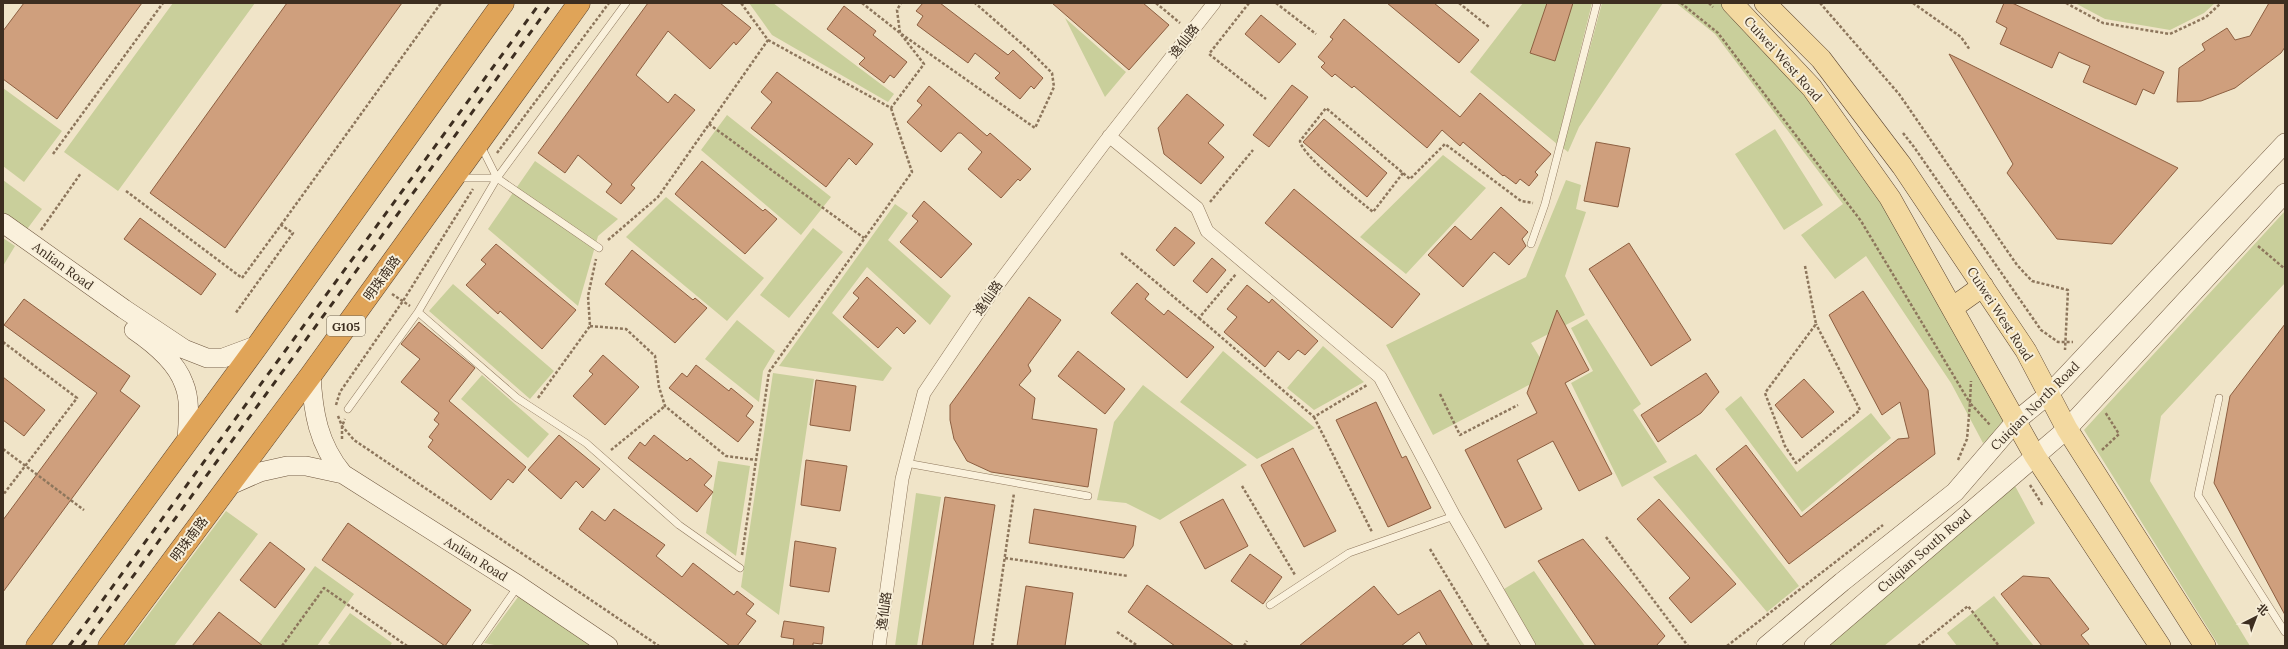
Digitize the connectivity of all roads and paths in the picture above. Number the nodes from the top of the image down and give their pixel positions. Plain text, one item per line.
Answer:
1 (164, 3) edge
2 (441, 3) edge
3 (503, 3) edge
4 (578, 3) edge
5 (626, 3) edge
6 (741, 3) edge
7 (862, 3) edge
8 (901, 3) edge
9 (975, 3) edge
10 (1156, 3) edge
11 (1214, 3) edge
12 (1249, 3) edge
13 (1276, 3) edge
14 (1459, 3) edge
15 (1597, 3) edge
16 (1681, 3) edge
17 (1709, 3) edge
18 (1765, 3) edge
19 (1820, 3) edge
20 (1913, 3) edge
21 (2066, 3) edge
22 (2221, 3) edge
23 (1723, 6) edge
24 (1489, 27) dead end
25 (1191, 32) junction
26 (900, 33) junction
27 (1316, 34) dead end
28 (768, 40) junction
29 (1970, 50) dead end
30 (1266, 99) dead end
31 (891, 108) junction
32 (709, 124) junction
33 (1899, 129) dead end
34 (1109, 136) junction
35 (479, 142) junction
36 (2285, 143) edge
37 (1253, 150) dead end
38 (53, 154) dead end
39 (81, 173) dead end
40 (1404, 174) junction
41 (453, 178) junction
42 (497, 178) junction
43 (126, 191) dead end
44 (2285, 193) edge
45 (1545, 204) junction
46 (1197, 208) junction
47 (3, 223) edge
48 (280, 225) junction
49 (2246, 235) junction
50 (3, 237) edge
51 (864, 238) junction
52 (31, 243) junction
53 (1531, 244) dead end
54 (599, 248) junction
55 (1121, 253) dead end
56 (1245, 263) junction
57 (1805, 266) dead end
58 (2285, 269) edge
59 (1982, 286) junction
60 (387, 300) dead end
61 (1952, 308) junction
62 (418, 312) junction
63 (121, 314) junction
64 (235, 314) dead end
65 (1199, 318) junction
66 (1816, 324) junction
67 (590, 326) junction
68 (2076, 341) dead end
69 (3, 342) edge
70 (2066, 342) junction
71 (258, 345) junction
72 (2065, 357) dead end
73 (1970, 374) dead end
74 (311, 375) junction
75 (1380, 377) junction
76 (1440, 394) dead end
77 (2049, 394) junction
78 (2219, 398) dead end
79 (1970, 403) junction
80 (1518, 404) dead end
81 (665, 406) junction
82 (532, 407) junction
83 (348, 409) dead end
84 (1314, 417) junction
85 (2016, 422) junction
86 (1990, 425) dead end
87 (2068, 429) junction
88 (187, 440) junction
89 (3, 449) edge
90 (2035, 456) junction
91 (602, 457) junction
92 (756, 460) junction
93 (906, 463) junction
94 (1954, 465) dead end
95 (25, 466) junction
96 (343, 474) junction
97 (1016, 482) junction
98 (228, 486) junction
99 (1242, 486) dead end
100 (3, 495) edge
101 (1088, 496) dead end
102 (84, 510) dead end
103 (1454, 516) junction
104 (1888, 520) dead end
105 (1606, 537) dead end
106 (1377, 543) junction
107 (1430, 549) dead end
108 (1005, 558) junction
109 (740, 568) joint
110 (1128, 576) dead end
111 (518, 585) junction
112 (1301, 585) junction
113 (1270, 605) dead end
114 (1117, 632) dead end
115 (2285, 632) edge
116 (1247, 641) dead end
117 (38, 646) edge
118 (109, 646) edge
119 (282, 646) edge
120 (407, 646) edge
121 (476, 646) edge
122 (608, 646) edge
123 (879, 646) edge
124 (992, 646) edge
125 (1138, 646) edge
126 (1244, 646) edge
127 (1489, 646) edge
128 (1528, 646) edge
129 (1688, 646) edge
130 (1727, 646) edge
131 (1766, 646) edge
132 (1814, 646) edge
133 (1918, 646) edge
134 (1999, 646) edge
135 (2160, 646) edge
136 (2204, 646) edge

1 - 38 path
2 - 48 path
3 - 71 highway
4 - 35 highway, 明珠南路 / G105
5 - 42 lane
6 - 28 path
7 - 26 path
8 - 26 path
9 - 26 path
10 - 25 path
11 - 25 street, 逸仙路
12 - 30 path
13 - 27 path
14 - 24 path
15 - 45 lane
16 - 79 path
17 - 23 path
18 - 59 main road, Cuiwei West Road
19 - 70 path
20 - 29 path
21 - 22 path
23 - 61 main road, Cuiwei West Road
25 - 34 street, 逸仙路
26 - 31 path
28 - 31 path
28 - 32 path
31 - 51 path
32 - 51 path
32 - 54 path
33 - 70 path
34 - 46 street
34 - 93 street, 逸仙路
35 - 41 highway, 明珠南路 / G105
35 - 42 lane
36 - 77 main road, Cuiqian North Road
37 - 46 path
39 - 52 path
40 - 40 path
40 - 45 path
41 - 42 lane
41 - 74 highway, 明珠南路 / G105
42 - 54 lane
42 - 62 lane
43 - 48 path
44 - 49 main road
45 - 53 lane
46 - 56 street
47 - 52 main road, Anlian Road
48 - 64 path
49 - 58 path
49 - 87 main road
50 - 63 main road, Anlian Road
51 - 92 path
52 - 63 main road, Anlian Road
54 - 67 path
55 - 65 path
56 - 65 path
56 - 75 street
57 - 66 path
59 - 61 main road
59 - 77 main road, Cuiwei West Road
60 - 62 path
61 - 85 main road, Cuiwei West Road
62 - 82 lane
62 - 83 lane
63 - 71 main road
63 - 88 main road
65 - 84 path
66 - 66 path
67 - 81 path
67 - 82 path
68 - 70 path
69 - 95 path
70 - 72 path
71 - 88 highway
73 - 79 path
74 - 96 main road
74 - 98 highway, 明珠南路 / G105
75 - 84 path
75 - 103 street
76 - 80 path
77 - 85 main road, Cuiqian North Road
77 - 87 main road, Cuiwei West Road
78 - 115 lane
79 - 86 path
79 - 94 path
81 - 91 path
81 - 92 path
82 - 91 lane
84 - 106 path
85 - 90 main road, Cuiwei West Road
85 - 131 main road, Cuiqian North Road
87 - 90 main road, Cuiqian South Road
87 - 136 main road, Cuiwei West Road
88 - 117 highway
89 - 95 path
90 - 132 main road, Cuiqian South Road
90 - 135 main road, Cuiwei West Road
91 - 109 lane
92 - 109 path
93 - 97 lane
93 - 123 street, 逸仙路
95 - 100 path
95 - 102 path
96 - 98 main road
96 - 111 main road, Anlian Road
97 - 101 lane
97 - 108 path
98 - 118 highway, 明珠南路 / G105
99 - 112 path
103 - 106 lane
103 - 128 street
104 - 130 path
105 - 129 path
106 - 112 lane
107 - 127 path
108 - 110 path
108 - 124 path
111 - 121 lane
111 - 122 main road, Anlian Road
112 - 113 lane
114 - 125 path
116 - 126 path
119 - 120 path
133 - 134 path

